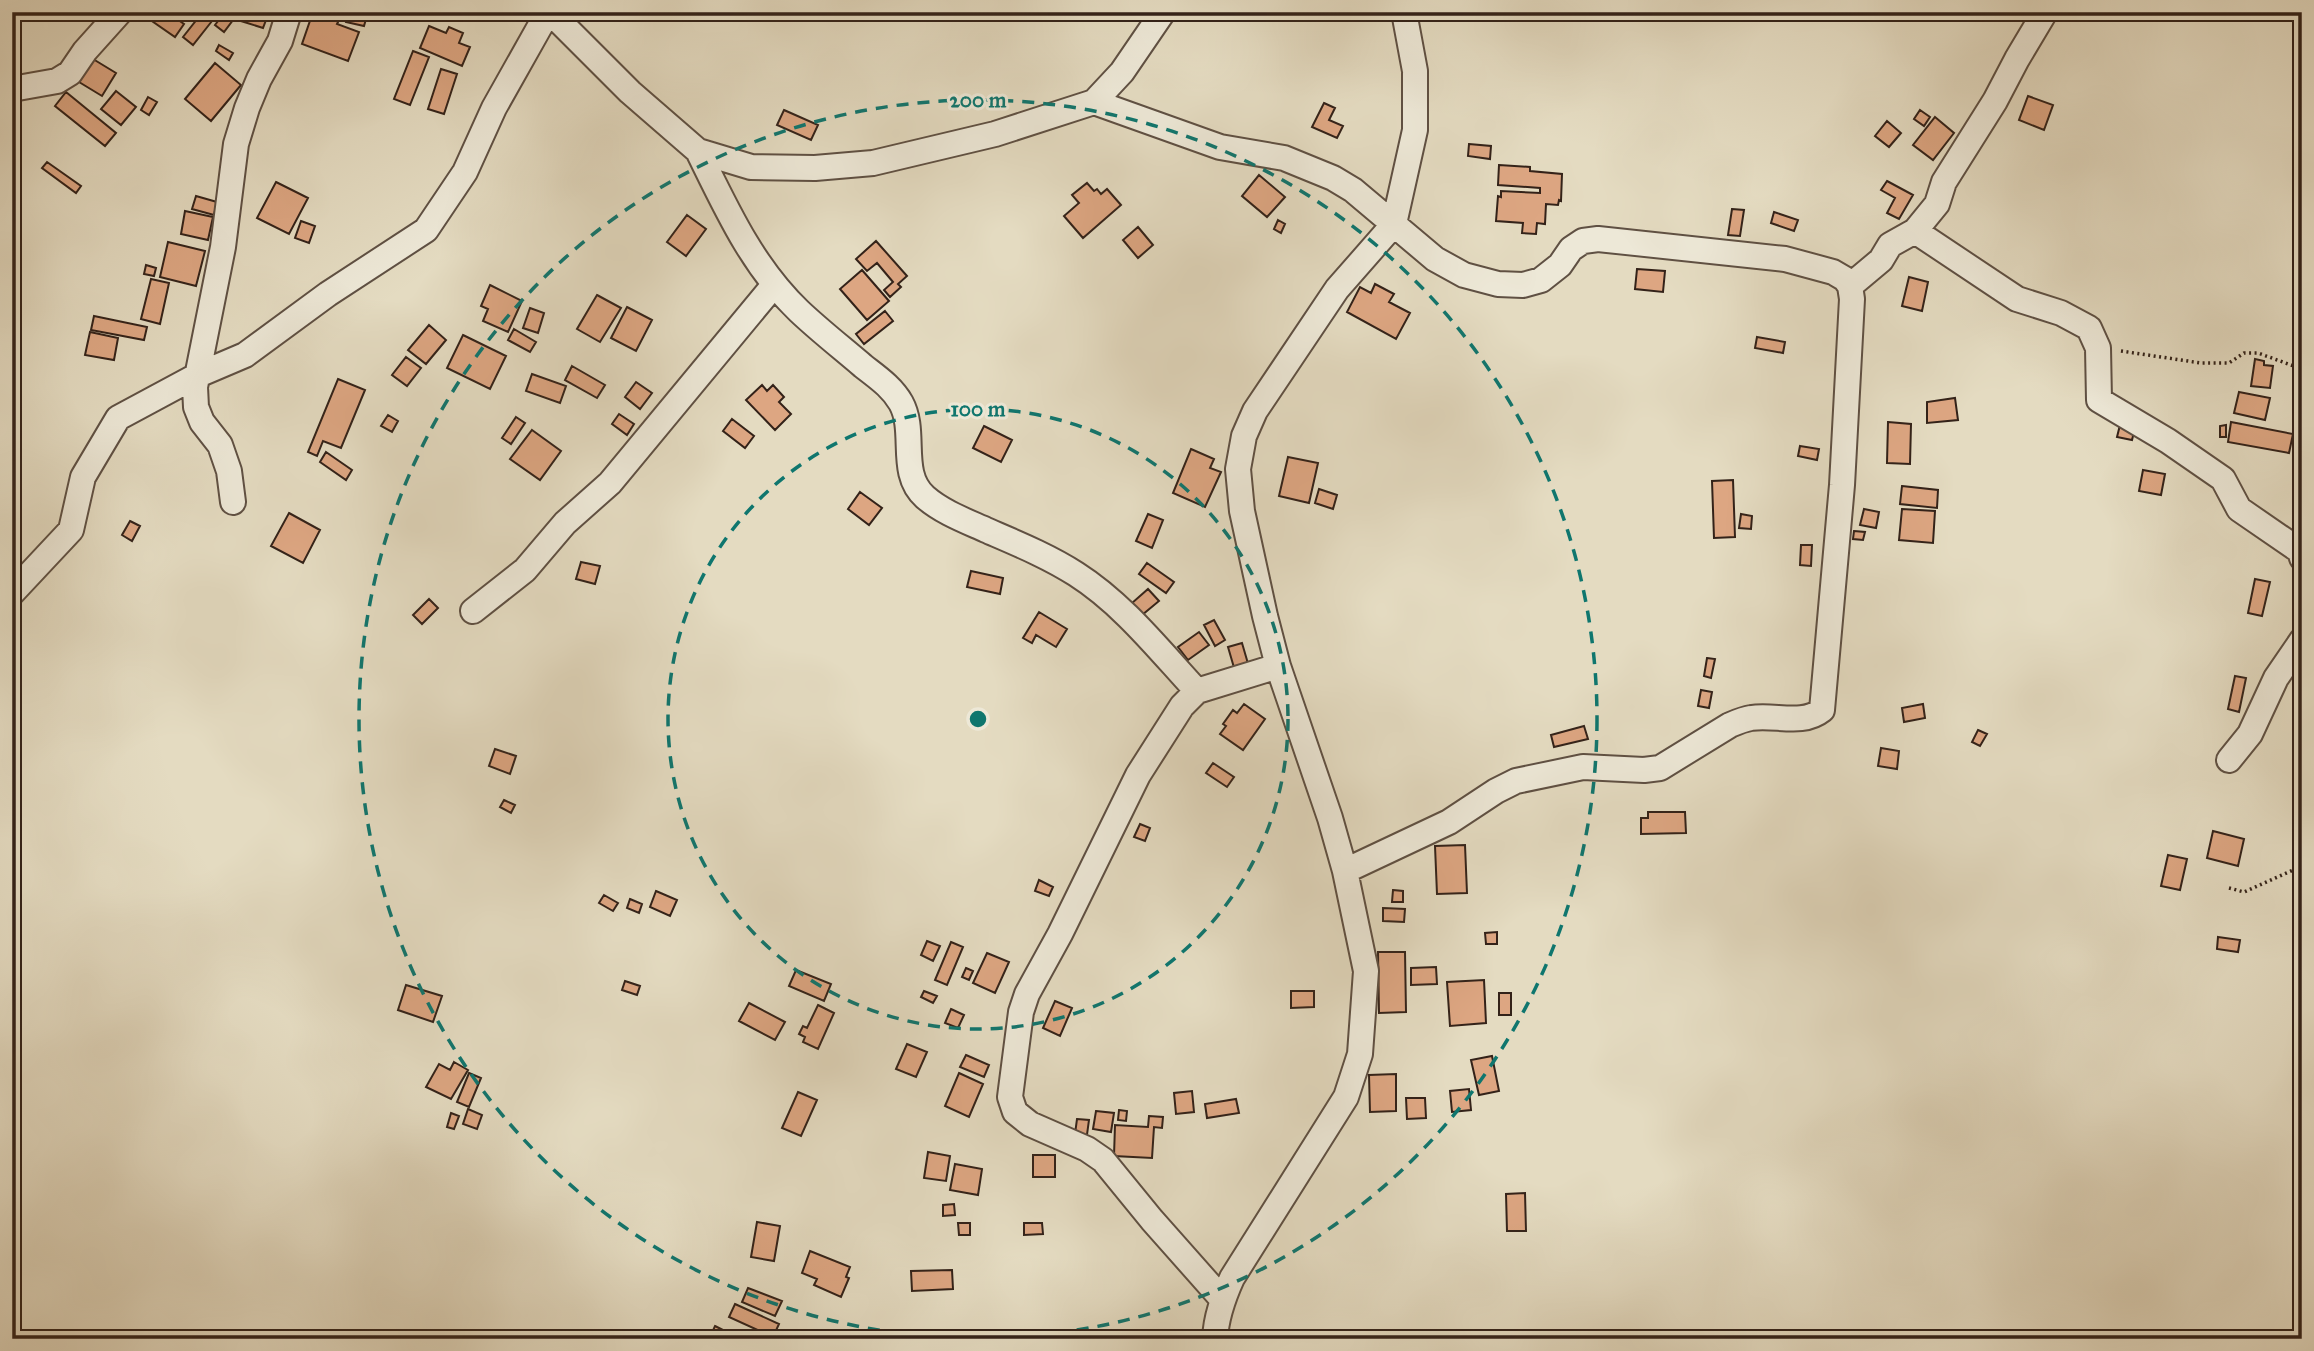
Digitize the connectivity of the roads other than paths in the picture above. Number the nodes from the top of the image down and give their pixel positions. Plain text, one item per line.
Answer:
1 (120, 12) edge
2 (289, 12) edge
3 (549, 12) edge
4 (1163, 12) edge
5 (1404, 12) edge
6 (2045, 12) edge
7 (12, 89) edge
8 (1094, 102) junction
9 (698, 151) junction
10 (1394, 224) junction
11 (1915, 231) junction
12 (774, 285) junction
13 (1850, 286) junction
14 (198, 375) junction
15 (233, 502) dead end
16 (2302, 558) edge
17 (12, 593) edge
18 (473, 611) dead end
19 (2302, 640) edge
20 (1278, 666) junction
21 (1197, 691) junction
22 (2229, 760) dead end
23 (1345, 871) junction
24 (1222, 1299) junction
25 (1215, 1339) edge

1 - 7 street
2 - 14 street
3 - 9 street
3 - 14 street
4 - 8 street
5 - 10 street
6 - 11 street
8 - 9 street
8 - 10 street
9 - 12 street
10 - 13 street
10 - 20 street
11 - 13 street
11 - 16 street
12 - 18 street
12 - 21 street
13 - 23 street
14 - 15 street
14 - 17 street
19 - 22 street
20 - 21 street
20 - 23 street
21 - 24 street
23 - 24 street
24 - 25 street

